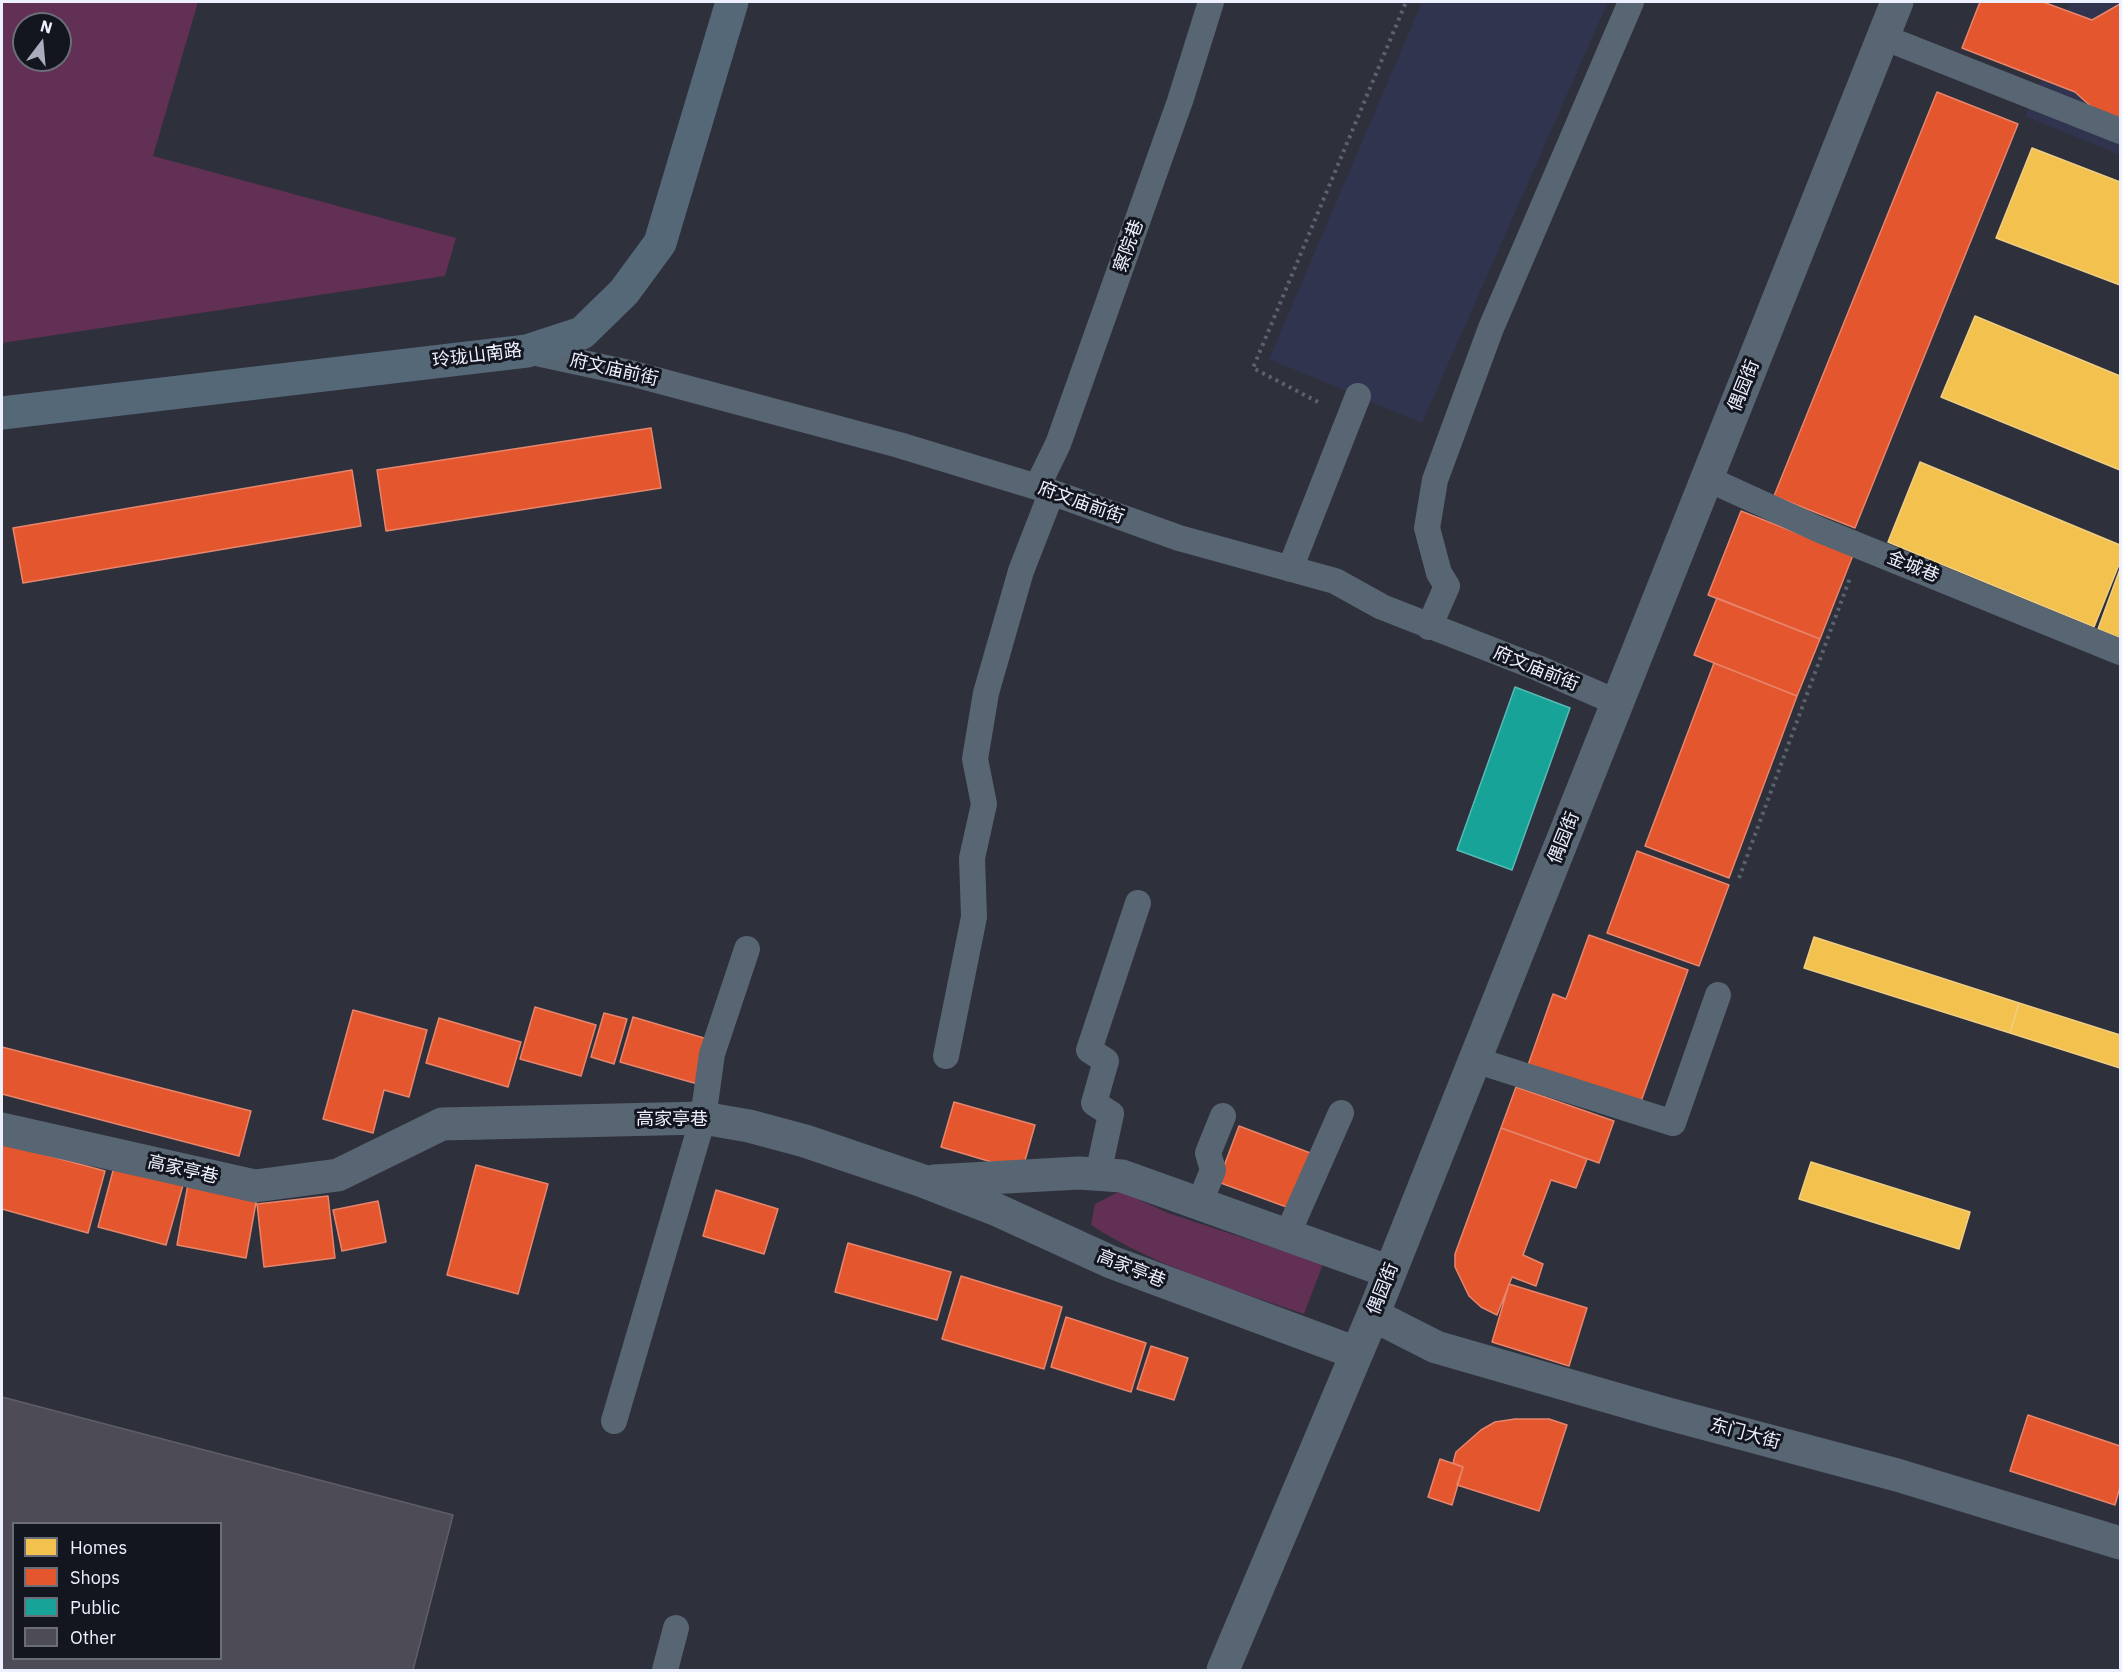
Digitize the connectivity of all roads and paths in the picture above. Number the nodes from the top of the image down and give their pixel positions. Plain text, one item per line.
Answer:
1 (732, 2) edge
2 (1211, 2) edge
3 (1407, 2) edge
4 (1631, 2) edge
5 (1897, 2) edge
6 (1883, 37) junction
7 (2121, 132) edge
8 (527, 351) junction
9 (1354, 407) joint
10 (2, 413) edge
11 (1708, 479) junction
12 (1044, 491) junction
13 (1861, 546) junction
14 (1290, 569) junction
15 (1429, 627) junction
16 (2121, 652) edge
17 (1618, 703) junction
18 (1740, 878) dead end
19 (1138, 903) dead end
20 (747, 949) dead end
21 (1718, 995) dead end
22 (946, 1056) dead end
23 (1475, 1060) junction
24 (1341, 1113) dead end
25 (1223, 1116) dead end
26 (703, 1118) junction
27 (2, 1129) edge
28 (1098, 1174) junction
29 (923, 1181) junction
30 (1200, 1202) junction
31 (1288, 1233) junction
32 (1390, 1272) junction
33 (1373, 1315) junction
34 (1356, 1353) junction
35 (614, 1421) dead end
36 (2121, 1543) edge
37 (676, 1628) dead end
38 (665, 1671) edge
39 (1223, 1671) edge

1 - 8 street, 玲珑山南路
2 - 12 lane, 察院巷
3 - 9 path
4 - 15 lane
5 - 6 street, 偶园街
6 - 7 lane
6 - 11 street, 偶园街
8 - 10 street, 玲珑山南路
8 - 12 lane, 府文庙前街
9 - 14 lane
11 - 13 lane, 金城巷
11 - 17 street, 偶园街
12 - 14 lane, 府文庙前街
12 - 22 lane, 察院巷
13 - 16 lane, 金城巷
13 - 18 path
14 - 15 lane, 府文庙前街
15 - 17 lane, 府文庙前街
17 - 23 street, 偶园街
19 - 28 lane
20 - 26 lane
21 - 23 lane
23 - 32 street, 偶园街
24 - 31 lane
25 - 30 lane
26 - 27 street, 高家亭巷
26 - 29 street, 高家亭巷
26 - 35 lane
28 - 29 street
28 - 30 street
29 - 34 street, 高家亭巷
30 - 31 street
31 - 32 street
32 - 33 street, 偶园街
33 - 34 street, 偶园街
33 - 36 street, 东门大街
34 - 39 street, 偶园街
37 - 38 lane

